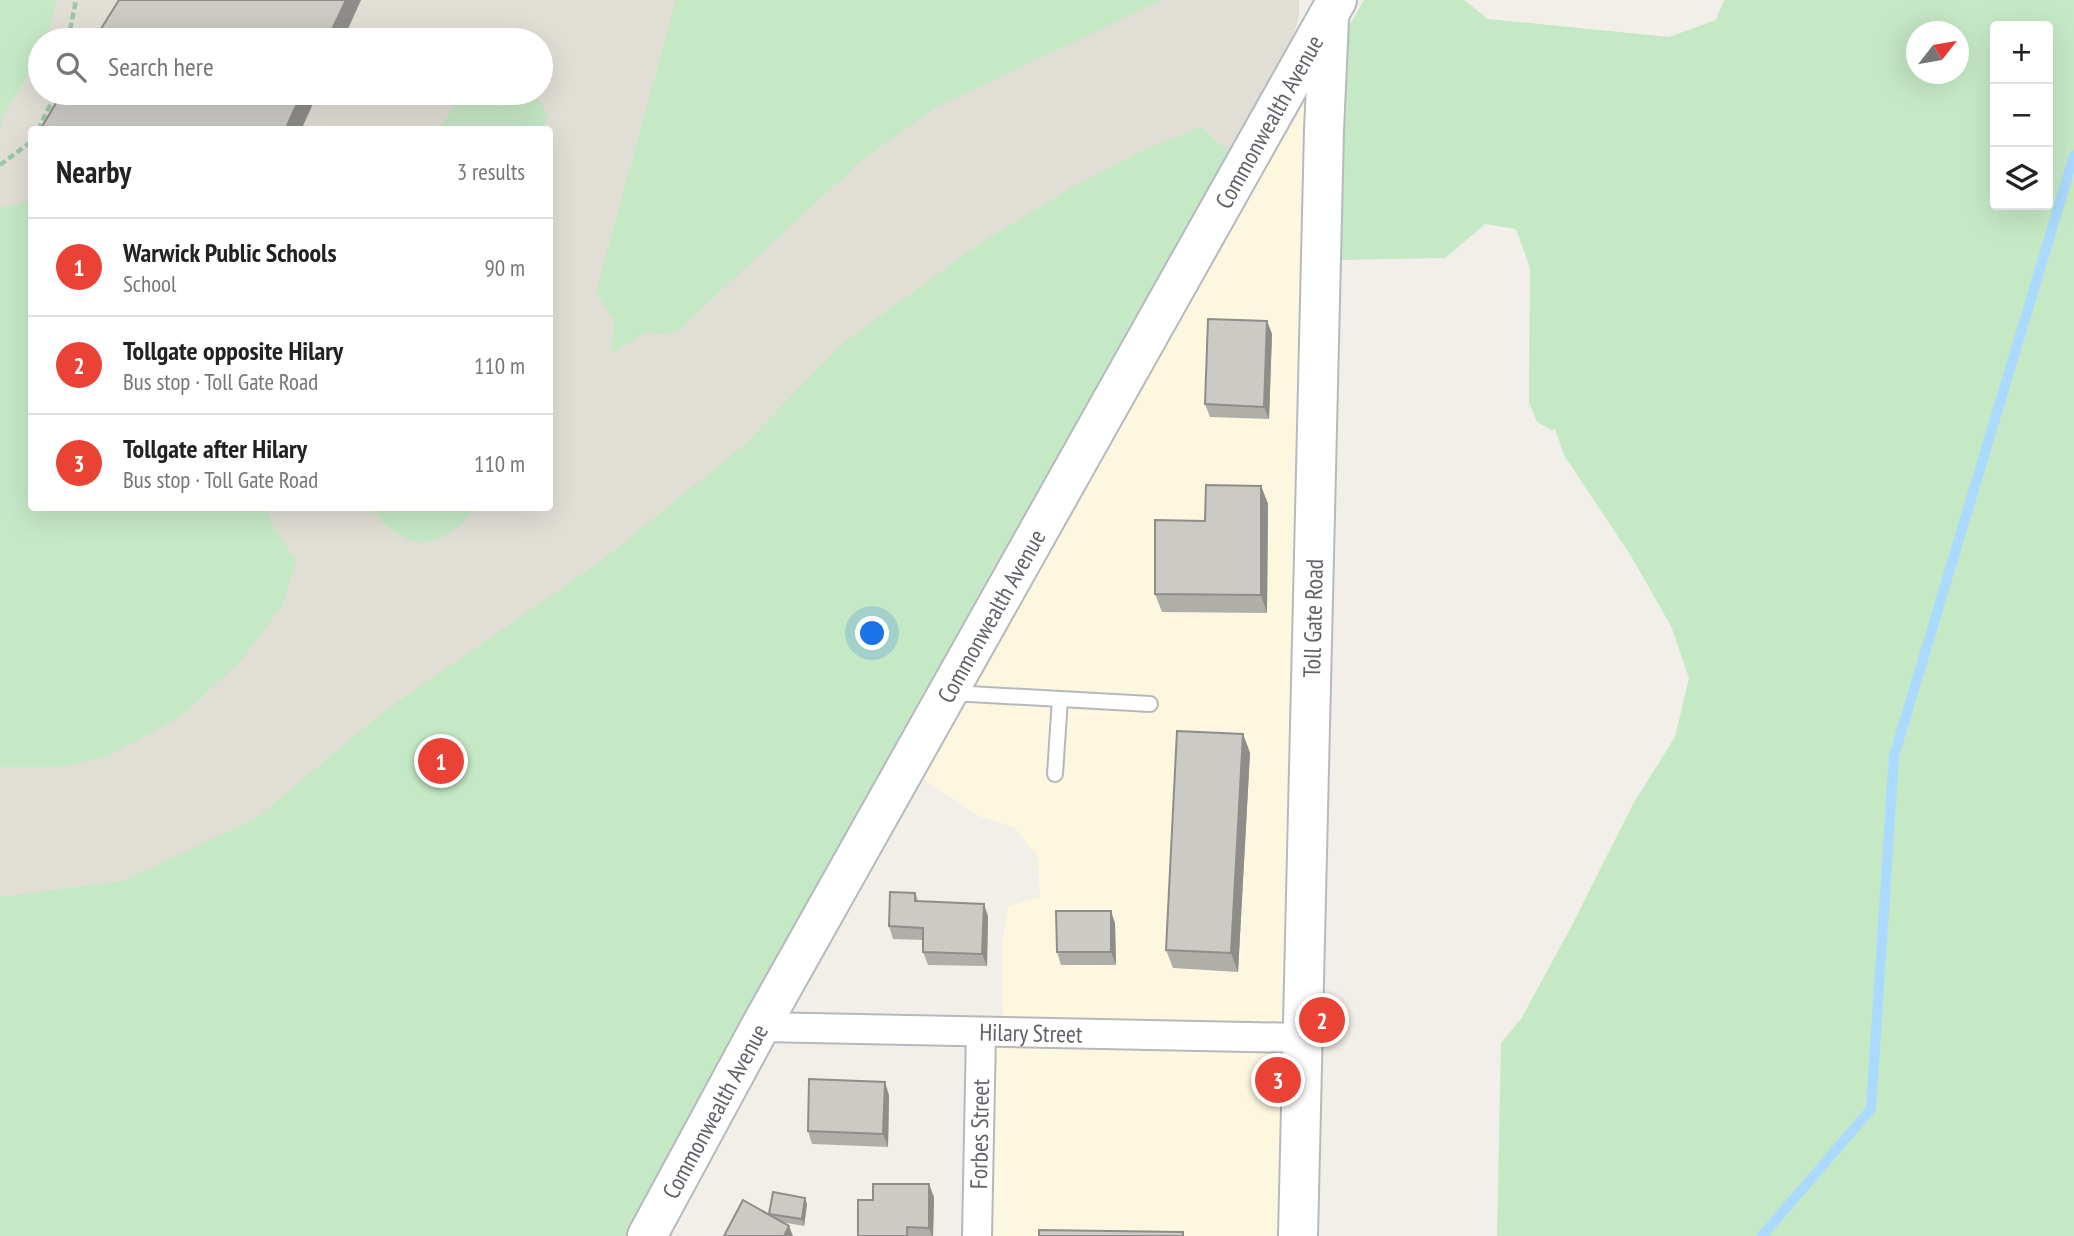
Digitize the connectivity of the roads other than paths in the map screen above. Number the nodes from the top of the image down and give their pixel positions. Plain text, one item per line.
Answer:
1 (1332, 4) edge
2 (948, 693) junction
3 (1060, 699) junction
4 (1150, 704) dead end
5 (1055, 774) dead end
6 (760, 1027) junction
7 (981, 1032) junction
8 (1301, 1038) junction
9 (647, 1236) edge
10 (977, 1236) edge
11 (1298, 1236) edge

1 - 2 street, Commonwealth Avenue
1 - 8 street, Toll Gate Road
2 - 3 lane
2 - 6 street, Commonwealth Avenue
3 - 4 lane
3 - 5 lane
6 - 7 street, Hilary Street
6 - 9 street, Commonwealth Avenue
7 - 8 street, Hilary Street
7 - 10 street, Forbes Street
8 - 11 street, Toll Gate Road

